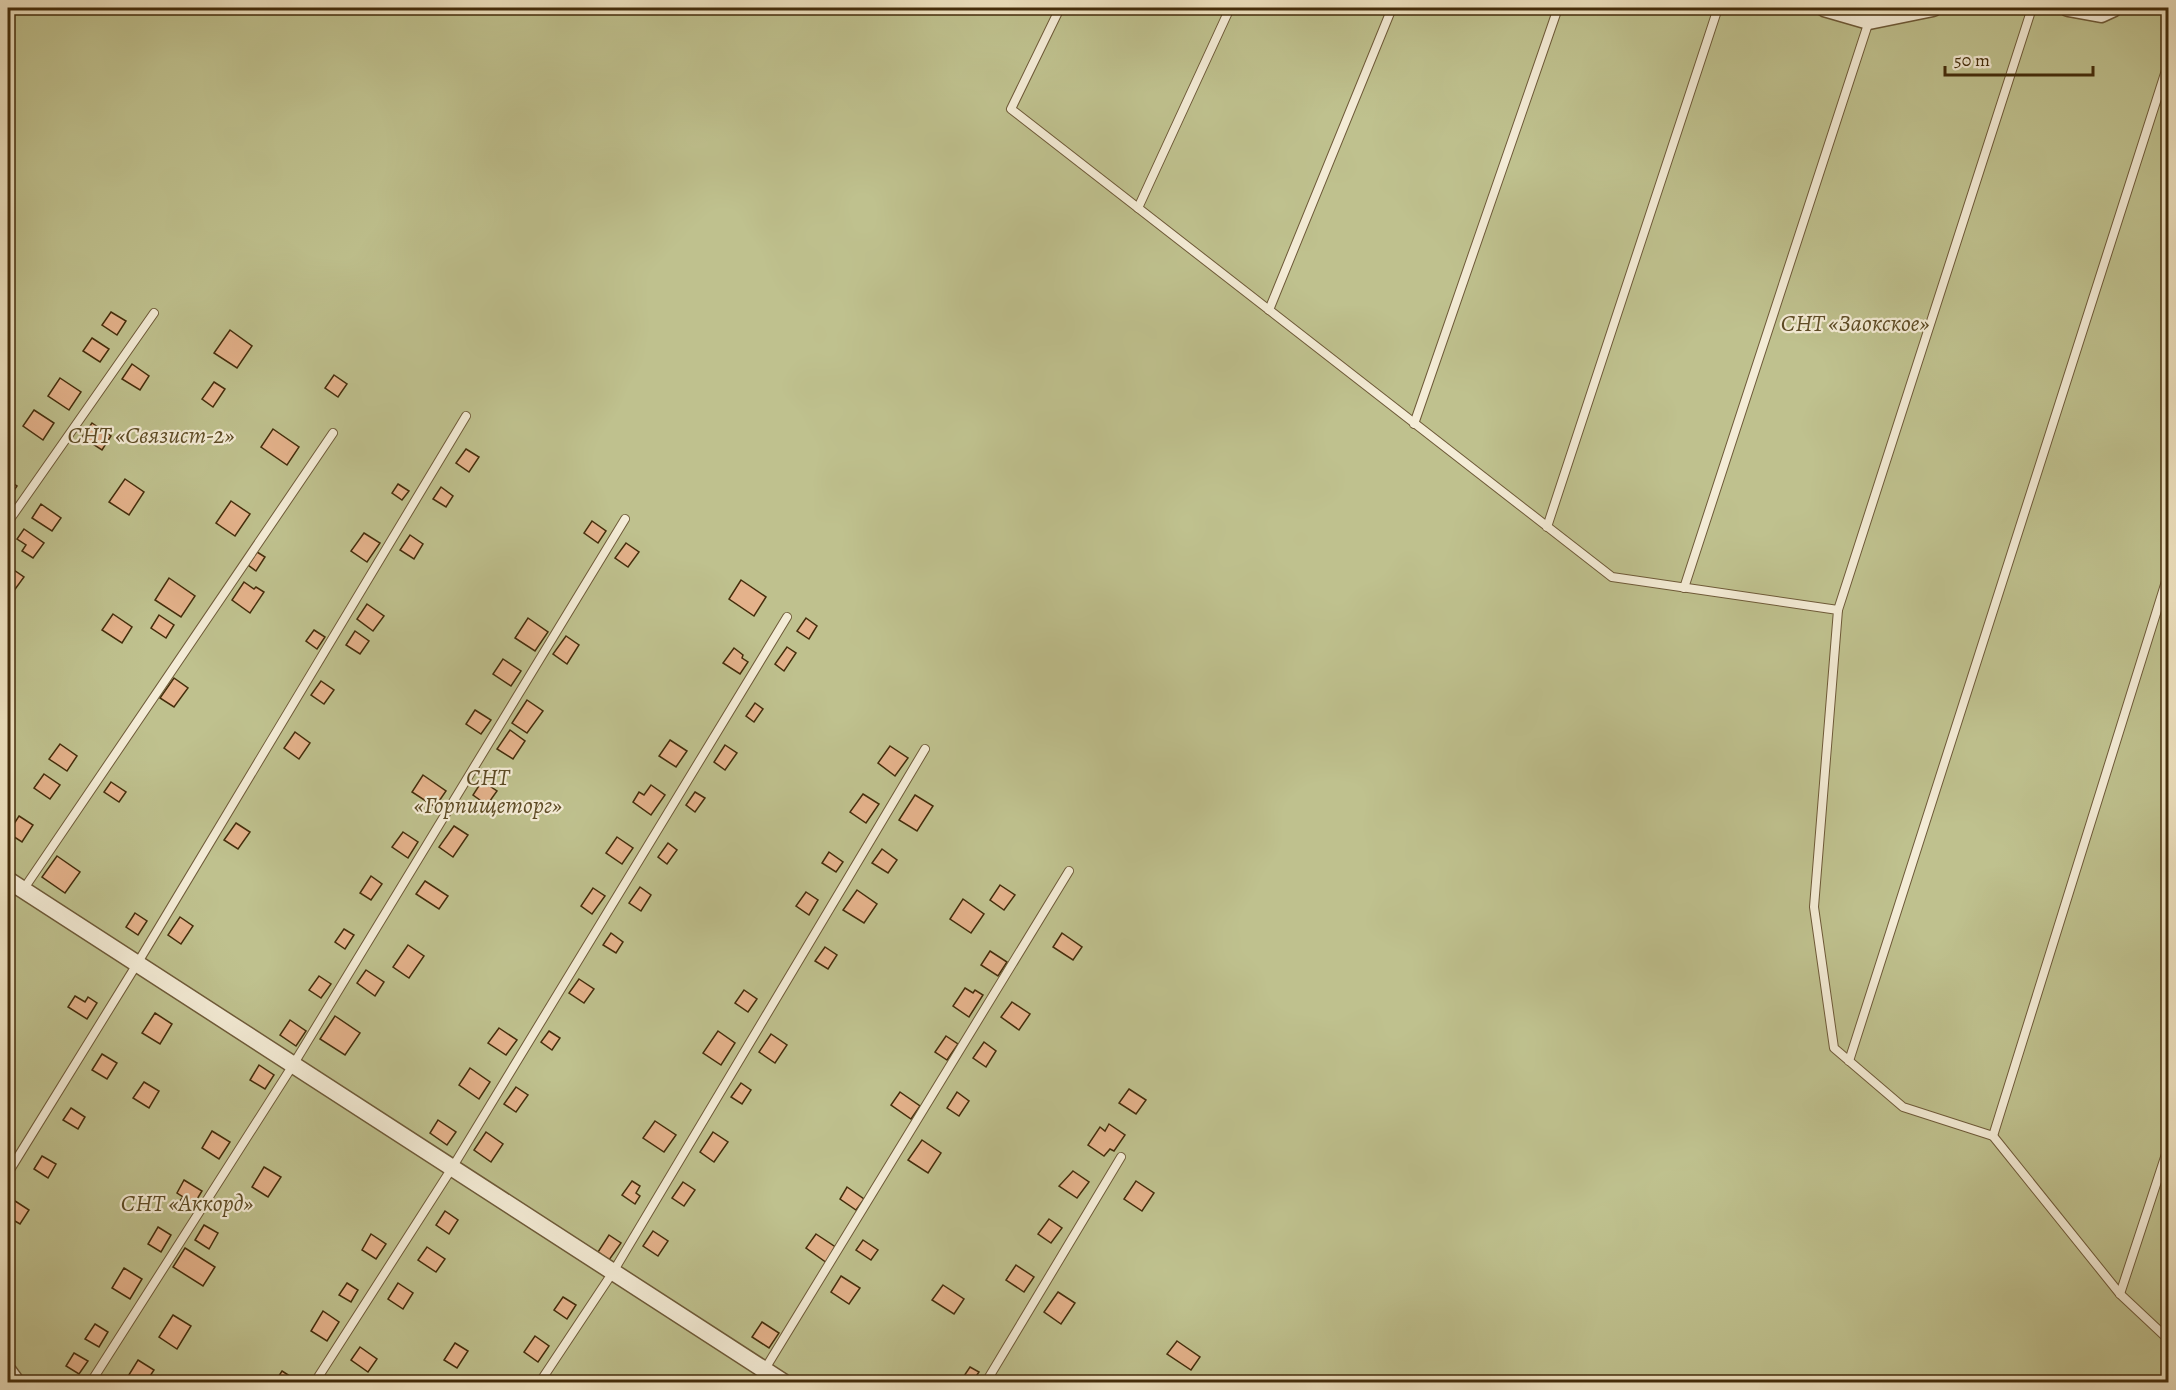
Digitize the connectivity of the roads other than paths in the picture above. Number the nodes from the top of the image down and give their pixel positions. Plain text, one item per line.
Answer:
1 (1060, 8) edge
2 (1230, 8) edge
3 (1392, 8) edge
4 (1558, 8) edge
5 (1718, 8) edge
6 (1824, 8) edge
7 (1933, 8) edge
8 (2032, 8) edge
9 (2068, 8) edge
10 (2114, 8) edge
11 (1869, 21) junction
12 (2169, 64) edge
13 (1138, 208) junction
14 (1269, 310) junction
15 (154, 313) dead end
16 (466, 416) dead end
17 (1414, 423) junction
18 (333, 433) dead end
19 (625, 519) dead end
20 (8, 522) edge
21 (1547, 527) junction
22 (2169, 575) edge
23 (1684, 588) junction
24 (1838, 610) junction
25 (787, 617) dead end
26 (926, 749) dead end
27 (1069, 871) dead end
28 (8, 880) edge
29 (23, 890) junction
30 (137, 964) junction
31 (1849, 1061) junction
32 (293, 1065) junction
33 (1993, 1136) junction
34 (2169, 1148) edge
35 (1121, 1157) dead end
36 (452, 1168) junction
37 (8, 1173) edge
38 (613, 1272) junction
39 (2120, 1294) junction
40 (2169, 1339) edge
41 (8, 1371) edge
42 (761, 1377) edge
43 (16, 1383) edge
44 (91, 1383) edge
45 (315, 1383) edge
46 (540, 1383) edge
47 (783, 1383) edge
48 (986, 1383) edge

1 - 13 lane
2 - 13 lane
3 - 14 lane
4 - 17 lane
5 - 21 lane
6 - 11 street
7 - 11 street
8 - 24 lane
9 - 10 street
11 - 23 lane
12 - 31 lane
13 - 14 lane
14 - 17 lane
15 - 20 lane
16 - 30 lane
17 - 21 lane
18 - 29 lane
19 - 32 lane
21 - 23 lane
22 - 33 lane
23 - 24 lane
24 - 31 lane
25 - 36 lane
26 - 38 lane
27 - 42 lane
28 - 29 street
29 - 30 street
30 - 32 street
30 - 37 lane
31 - 33 lane
32 - 36 street
32 - 44 lane
33 - 39 lane
34 - 39 lane
35 - 48 lane
36 - 38 street
36 - 45 lane
38 - 42 street
38 - 46 lane
39 - 40 lane
41 - 43 street
42 - 47 street

